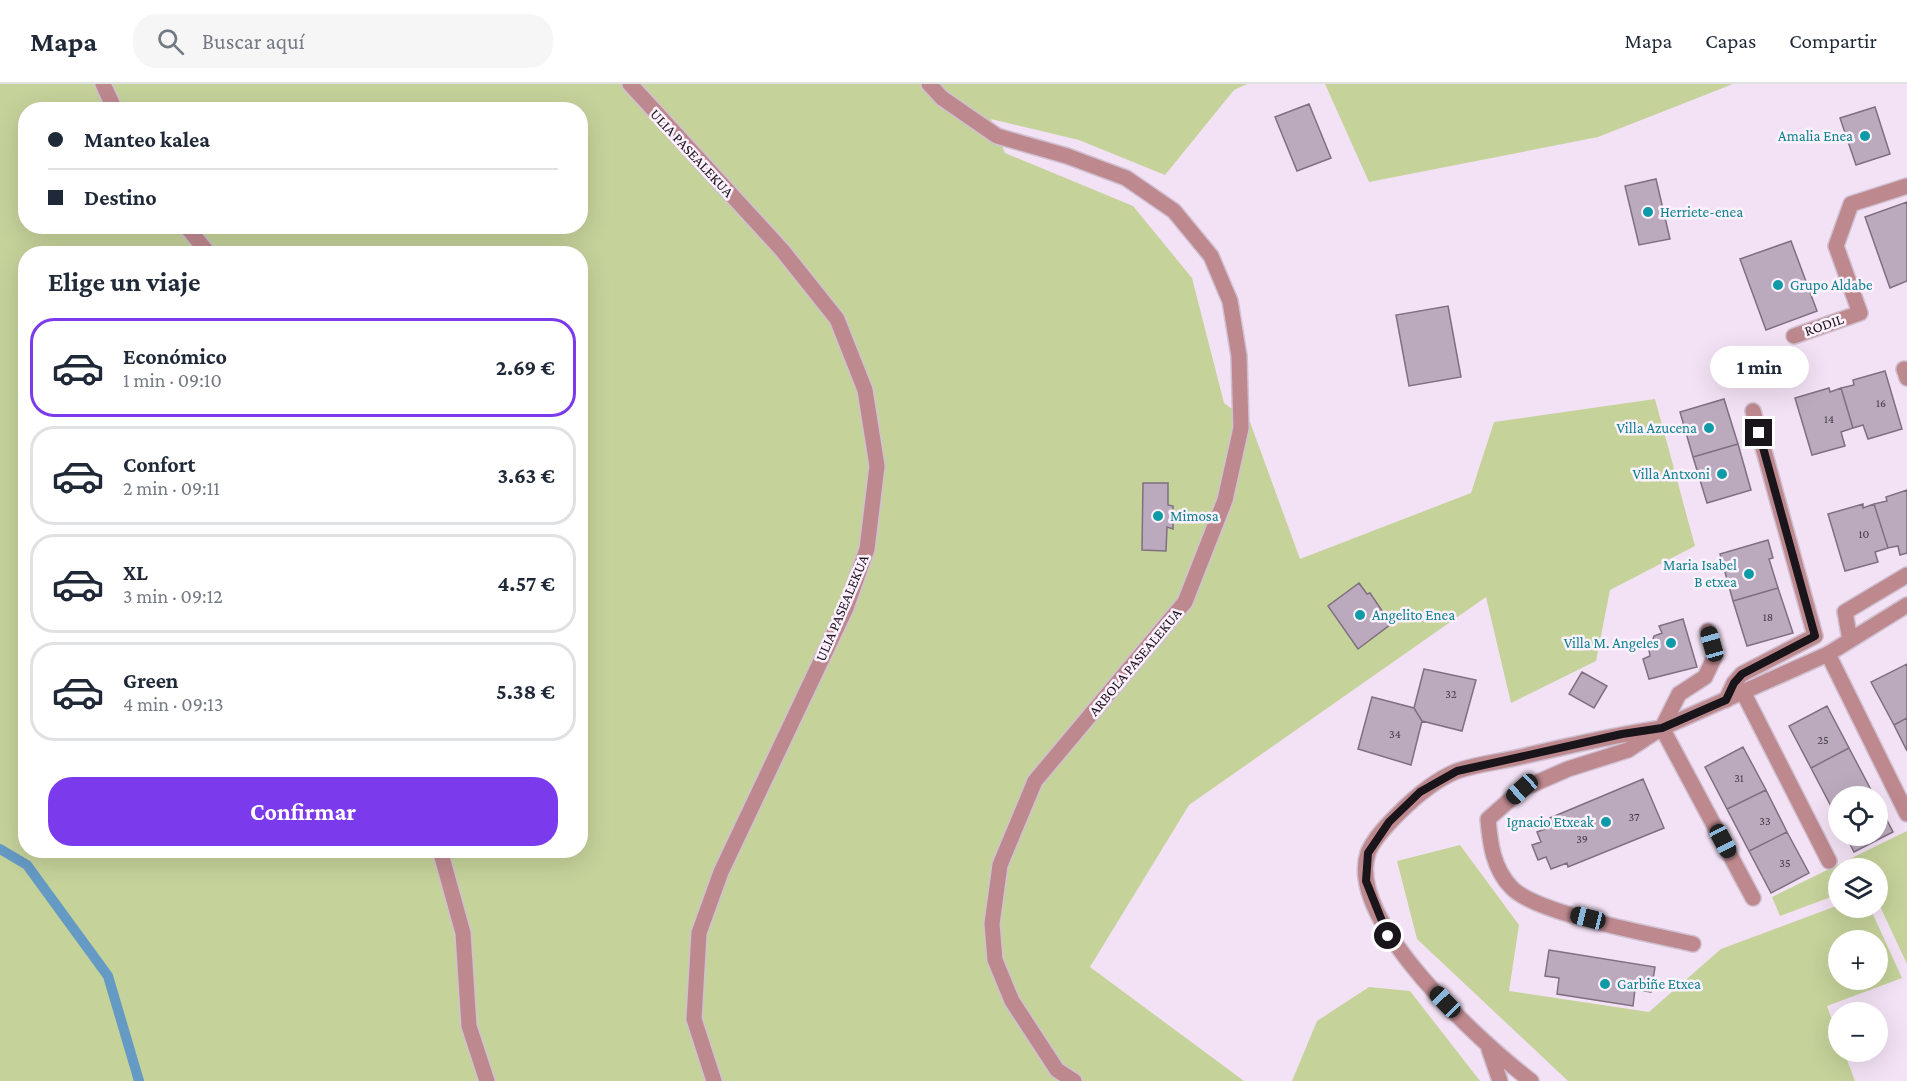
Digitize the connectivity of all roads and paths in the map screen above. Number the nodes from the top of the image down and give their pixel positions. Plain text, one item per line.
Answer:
1 (103, 84) edge
2 (630, 84) edge
3 (928, 84) edge
4 (112, 102) edge
5 (1907, 186) edge
6 (193, 234) edge
7 (202, 246) edge
8 (1794, 336) dead end
9 (1753, 411) dead end
10 (1907, 575) edge
11 (1907, 605) edge
12 (1708, 631) dead end
13 (1850, 640) junction
14 (1828, 654) junction
15 (1743, 692) junction
16 (1726, 700) junction
17 (1662, 728) junction
18 (1907, 814) edge
19 (442, 858) edge
20 (1828, 859) edge
21 (1753, 898) dead end
22 (1693, 944) dead end
23 (1489, 1049) junction
24 (487, 1081) edge
25 (714, 1081) edge
26 (1074, 1081) edge
27 (1500, 1081) edge
28 (1531, 1081) edge

1 - 4 street
2 - 25 street, ULIA PASEALEKUA
3 - 26 street, ARBOLA PASEALEKUA
5 - 8 street, RODIL
6 - 7 street
9 - 16 street
10 - 13 street
11 - 13 street
12 - 17 street
13 - 14 street
14 - 15 street
14 - 18 street
15 - 16 street
15 - 20 street
16 - 17 street
17 - 21 street
17 - 22 street
17 - 23 street
19 - 24 street
23 - 27 street
23 - 28 street

